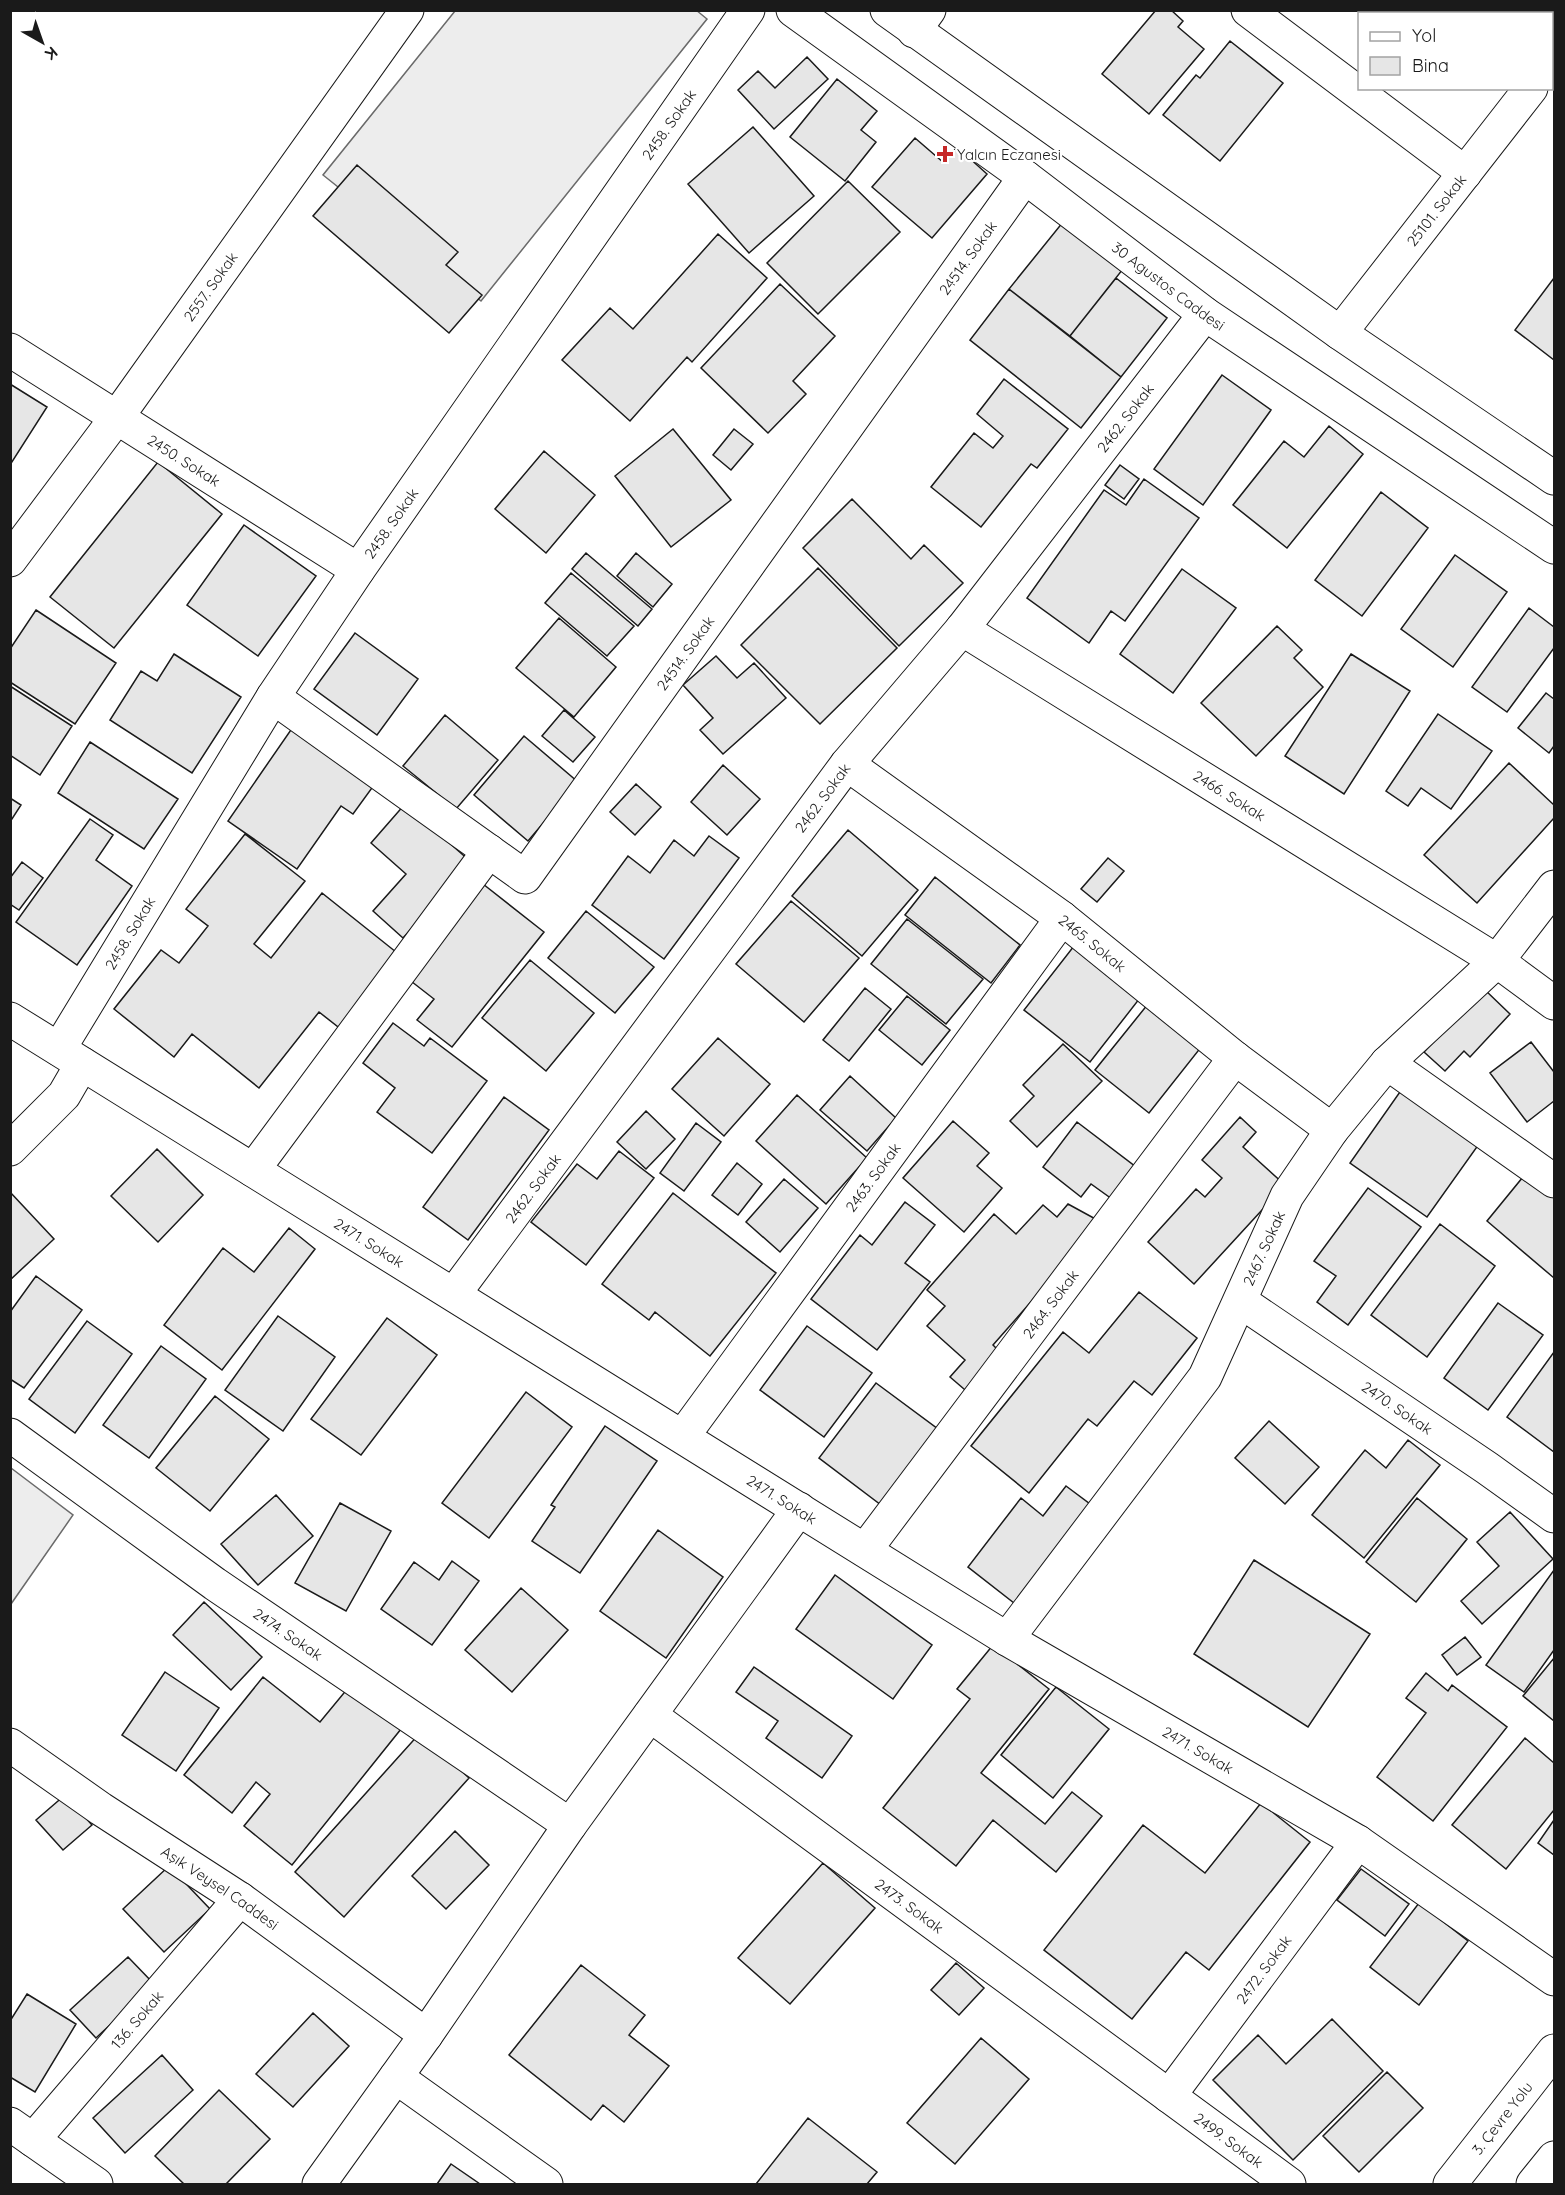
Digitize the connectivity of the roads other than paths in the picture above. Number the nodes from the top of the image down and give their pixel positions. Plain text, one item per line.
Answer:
1 (407, 10) edge
2 (748, 10) edge
3 (793, 10) edge
4 (887, 10) edge
5 (1248, 10) edge
6 (922, 21) edge
7 (1529, 90) edge
8 (1465, 173) junction
9 (1025, 177) junction
10 (1205, 314) junction
11 (1340, 333) junction
12 (10, 350) edge
13 (117, 417) junction
14 (1554, 477) edge
15 (1554, 547) edge
16 (10, 560) edge
17 (358, 570) junction
18 (962, 629) junction
19 (273, 697) junction
20 (847, 764) junction
21 (489, 851) junction
22 (1554, 887) edge
23 (1062, 918) junction
24 (1497, 961) junction
25 (1554, 1003) edge
26 (10, 1018) edge
27 (70, 1057) junction
28 (1234, 1058) junction
29 (1387, 1063) junction
30 (1332, 1130) junction
31 (10, 1149) edge
32 (253, 1170) junction
33 (1554, 1181) edge
34 (454, 1294) junction
35 (1240, 1301) junction
36 (10, 1435) edge
37 (683, 1436) junction
38 (799, 1509) junction
39 (1554, 1516) edge
40 (865, 1550) junction
41 (1007, 1639) junction
42 (650, 1715) junction
43 (10, 1744) edge
44 (570, 1825) junction
45 (1358, 1842) junction
46 (240, 1899) junction
47 (1554, 1979) edge
48 (426, 2035) junction
49 (1554, 2051) edge
50 (396, 2077) junction
51 (1169, 2096) junction
52 (22, 2132) edge
53 (1554, 2158) edge
54 (96, 2184) edge
55 (319, 2184) edge
56 (546, 2184) edge
57 (1289, 2184) edge
58 (1450, 2184) edge
59 (1533, 2184) edge

1 - 13 street, 2557. Sokak
2 - 17 street, 2458. Sokak
3 - 9 street, 30 Agustos Caddesi
4 - 6 street
5 - 8 street
6 - 11 street
7 - 8 street, 25101. Sokak
8 - 11 street, 25101. Sokak
9 - 10 street, 30 Agustos Caddesi
9 - 21 street, 24514. Sokak
10 - 15 street, 30 Agustos Caddesi
10 - 18 street, 2462. Sokak
11 - 14 street
12 - 13 street, 2450. Sokak
13 - 16 street, 2557. Sokak
13 - 17 street, 2450. Sokak
17 - 19 street, 2458. Sokak
18 - 20 street, 2462. Sokak
18 - 24 street, 2466. Sokak
19 - 21 street, 24514. Sokak
19 - 27 street, 2458. Sokak
20 - 23 street, 2465. Sokak
20 - 34 street, 2462. Sokak
21 - 32 street
22 - 24 street, 2467. Sokak
23 - 28 street, 2465. Sokak
23 - 37 street, 2463. Sokak
24 - 25 street, 2466. Sokak
24 - 29 street, 2467. Sokak
26 - 27 street, 2471. Sokak
27 - 31 street, 2458. Sokak
27 - 32 street, 2471. Sokak
28 - 30 street, 2465. Sokak
28 - 40 street, 2464. Sokak
29 - 30 street, 2467. Sokak
29 - 33 street
30 - 35 street, 2467. Sokak
32 - 34 street, 2471. Sokak
34 - 37 street, 2471. Sokak
35 - 39 street, 2470. Sokak
35 - 41 street, 2467. Sokak
36 - 44 street, 2474. Sokak
37 - 38 street, 2471. Sokak
38 - 40 street, 2471. Sokak
38 - 42 street
40 - 41 street, 2471. Sokak
41 - 45 street, 2471. Sokak
42 - 44 street
42 - 51 street, 2473. Sokak
43 - 46 street, Aşık Veysel Caddesi
44 - 48 street
45 - 47 street, 2471. Sokak
45 - 51 street, 2472. Sokak
46 - 48 street, Aşık Veysel Caddesi
46 - 52 street, 136. Sokak
48 - 50 street
49 - 58 street, 3. Çevre Yolu
50 - 55 street
50 - 56 street
51 - 57 street, 2499. Sokak
52 - 54 street
53 - 59 street

